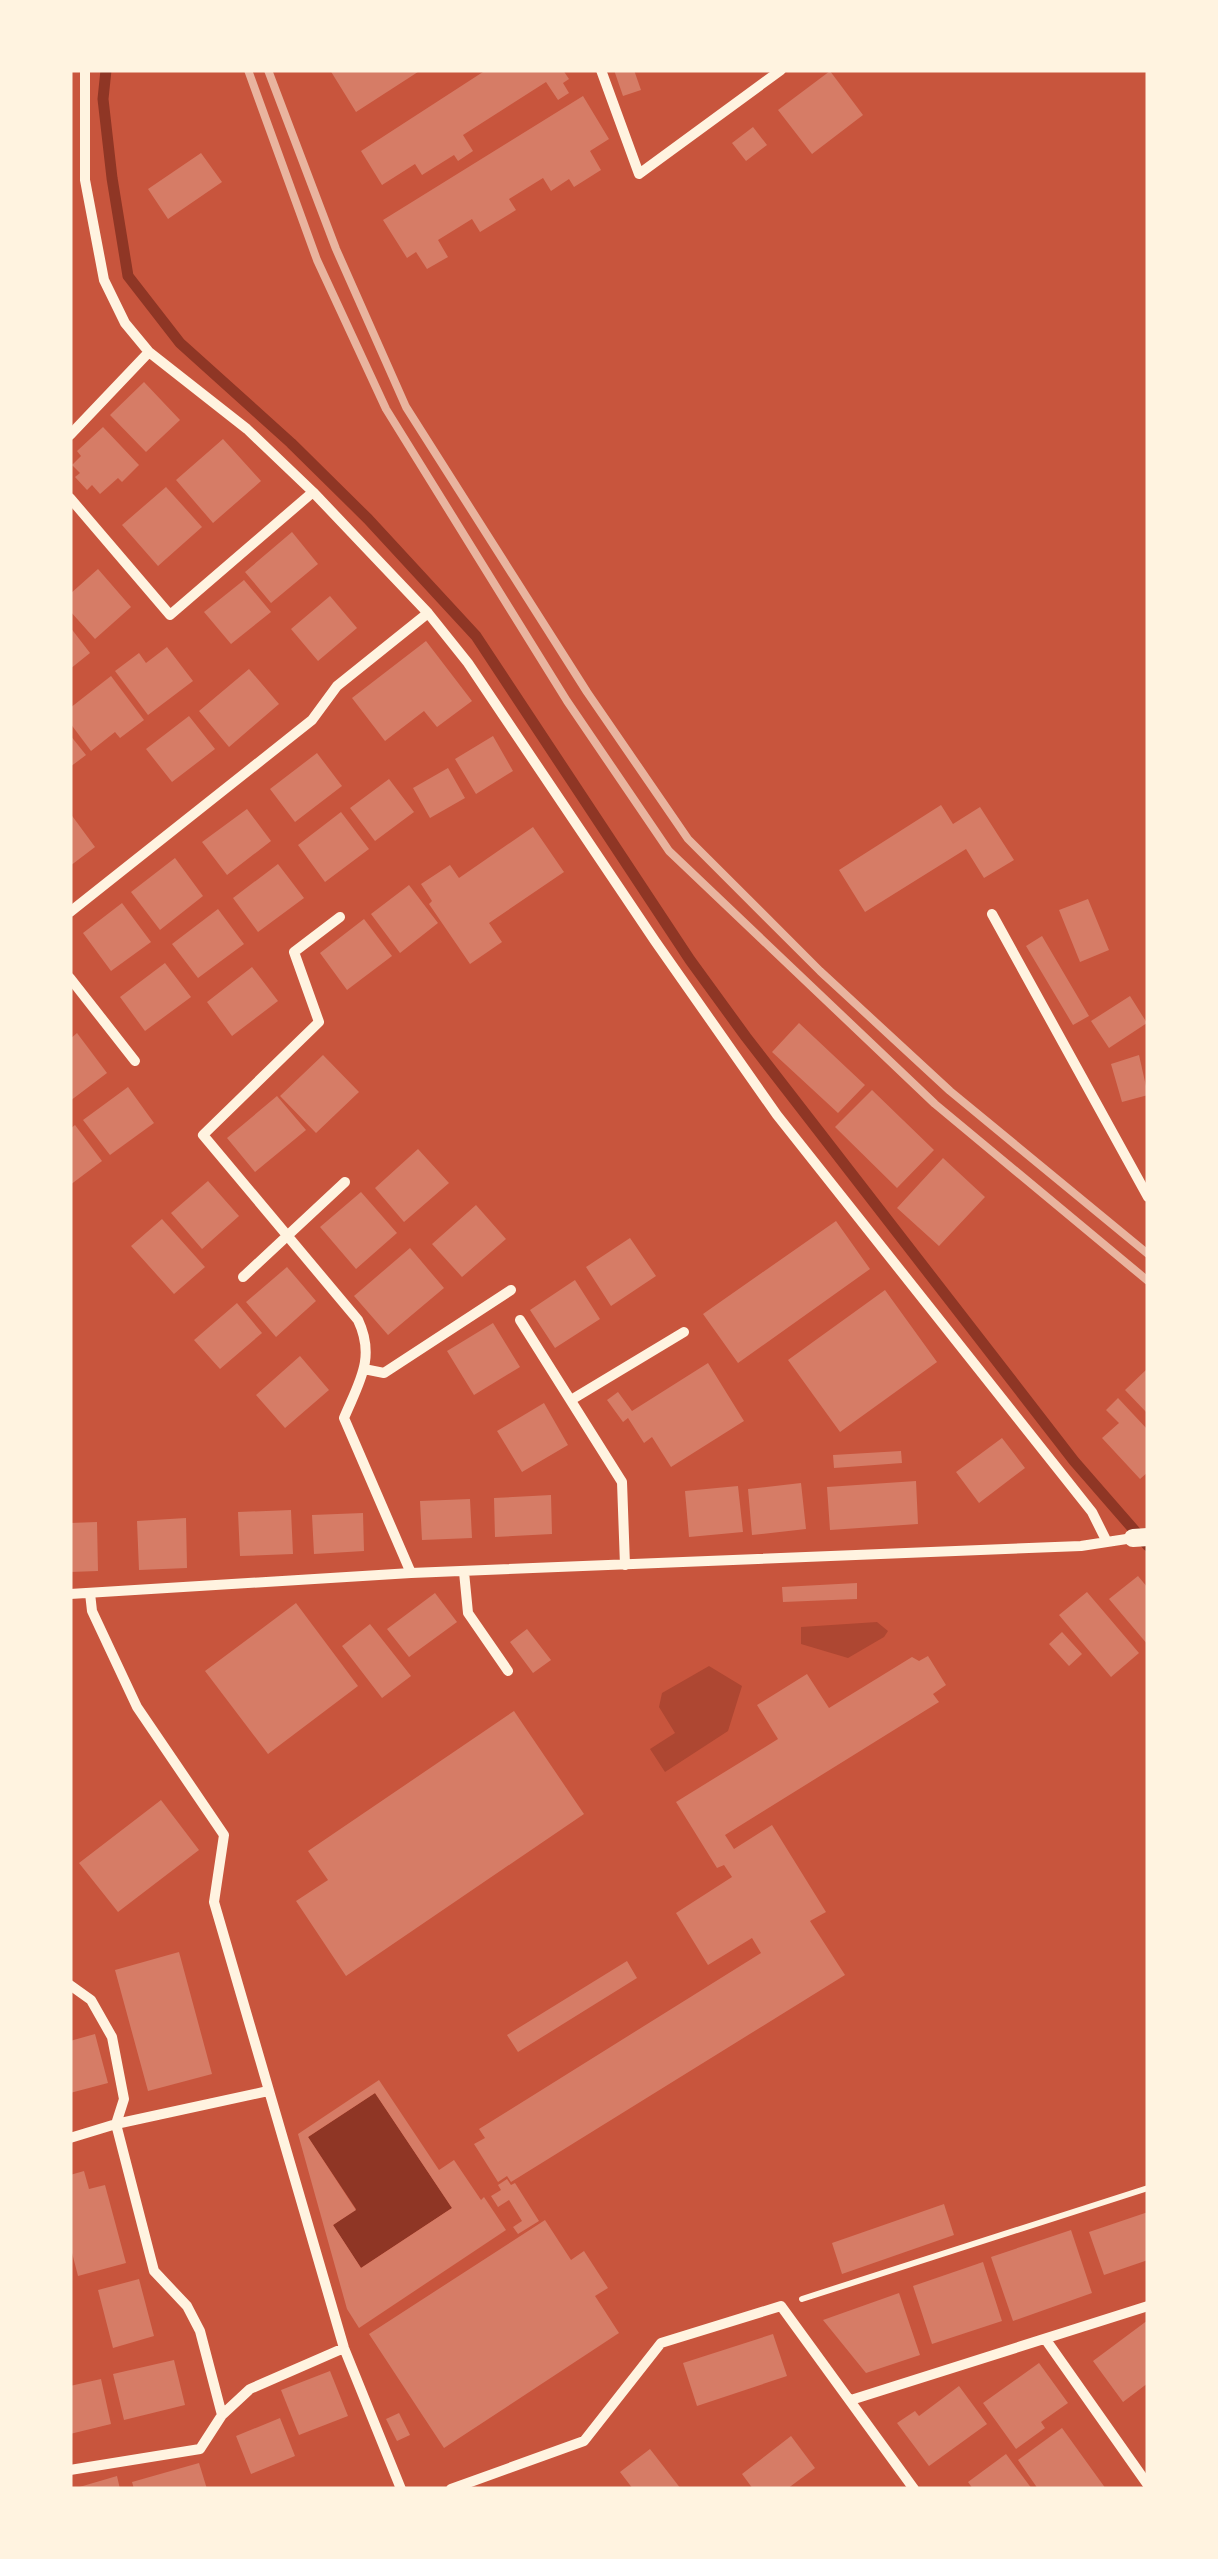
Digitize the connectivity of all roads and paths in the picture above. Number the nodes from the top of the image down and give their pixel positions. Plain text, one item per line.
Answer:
1 (86, 70) edge
2 (601, 70) edge
3 (780, 70) edge
4 (148, 352) junction
5 (70, 435) edge
6 (313, 492) junction
7 (70, 498) edge
8 (428, 613) junction
9 (70, 912) edge
10 (992, 914) dead end
11 (340, 917) dead end
12 (70, 978) edge
13 (135, 1061) dead end
14 (344, 1182) dead end
15 (1148, 1197) edge
16 (288, 1235) junction
17 (243, 1276) dead end
18 (511, 1290) dead end
19 (520, 1320) dead end
20 (684, 1332) dead end
21 (364, 1370) junction
22 (571, 1400) junction
23 (1141, 1538) edge
24 (1107, 1542) junction
25 (625, 1564) junction
26 (464, 1572) junction
27 (411, 1574) junction
28 (90, 1593) junction
29 (70, 1594) edge
30 (508, 1670) dead end
31 (70, 1985) edge
32 (268, 2091) junction
33 (116, 2124) junction
34 (70, 2138) edge
35 (1148, 2188) edge
36 (782, 2306) junction
37 (1148, 2306) edge
38 (1046, 2340) junction
39 (344, 2348) junction
40 (851, 2400) junction
41 (222, 2414) junction
42 (70, 2470) edge
43 (1148, 2484) edge
44 (401, 2489) edge
45 (451, 2489) edge
46 (914, 2489) edge

1 - 4 street
2 - 3 street
4 - 5 street
4 - 6 street
6 - 7 street
6 - 8 street
8 - 9 street
8 - 24 street
10 - 15 street
11 - 16 street
12 - 13 street
14 - 16 street
16 - 17 street
16 - 21 street
18 - 21 street
19 - 22 street
20 - 22 street
21 - 27 street
22 - 25 street
23 - 24 street
24 - 25 street
25 - 26 street
26 - 27 street
26 - 30 street
27 - 28 street
28 - 29 street
28 - 32 street
31 - 33 street
32 - 33 street
32 - 39 street
33 - 34 street
33 - 41 street
35 - 36 path
36 - 40 street
36 - 45 street
37 - 38 street
38 - 40 street
38 - 43 street
39 - 41 street
39 - 44 street
40 - 46 street
41 - 42 street

